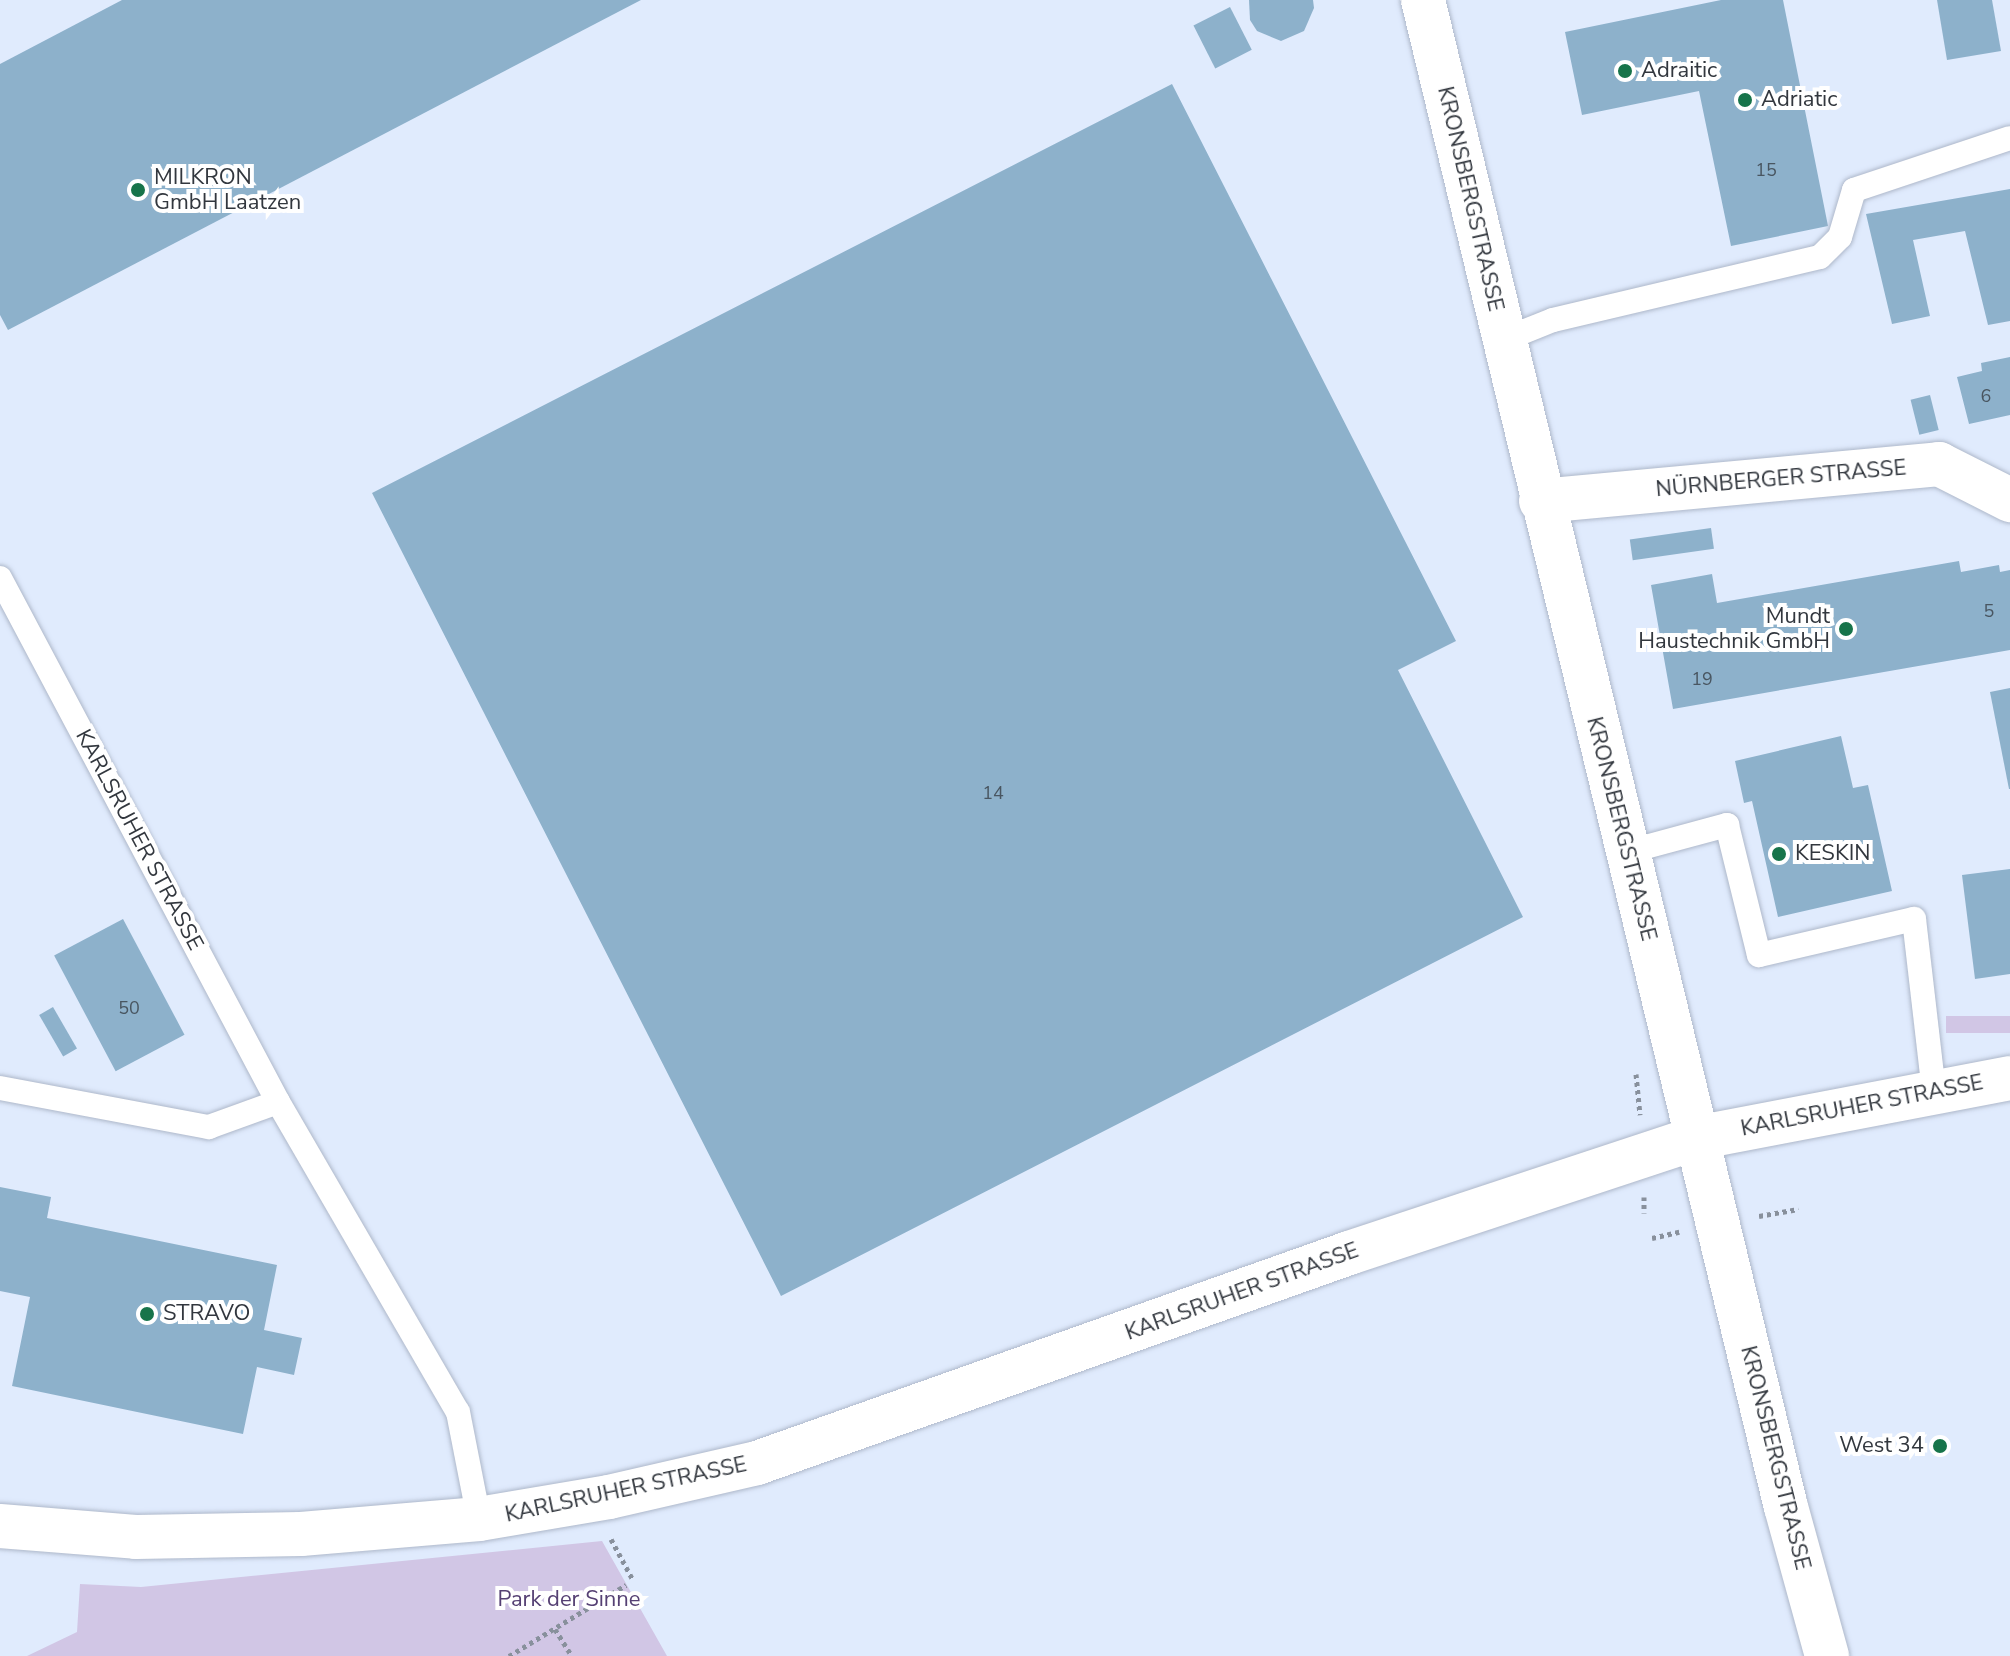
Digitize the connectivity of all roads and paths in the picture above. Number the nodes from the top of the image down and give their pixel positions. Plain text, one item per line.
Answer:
1 (1423, 0) edge
2 (2010, 138) edge
3 (1503, 340) junction
4 (1541, 501) junction
5 (2007, 501) edge
6 (0, 578) edge
7 (1627, 852) junction
8 (2010, 1078) edge
9 (0, 1088) edge
10 (1934, 1091) junction
11 (278, 1102) junction
12 (1696, 1138) junction
13 (479, 1519) junction
14 (0, 1526) edge
15 (607, 1530) dead end
16 (633, 1580) dead end
17 (626, 1585) dead end
18 (555, 1629) junction
19 (509, 1656) edge
20 (572, 1656) edge
21 (1827, 1656) edge

1 - 3 main road, KRONSBERGSTRASSE
2 - 3 lane
3 - 4 main road, KRONSBERGSTRASSE
4 - 5 main road, NÜRNBERGER STRASSE
4 - 7 main road, KRONSBERGSTRASSE
6 - 11 lane, KARLSRUHER STRASSE
7 - 10 lane
7 - 12 main road, KRONSBERGSTRASSE
8 - 10 main road, KARLSRUHER STRASSE
9 - 11 lane
10 - 12 main road, KARLSRUHER STRASSE
11 - 13 lane, KARLSRUHER STRASSE
12 - 13 main road, KARLSRUHER STRASSE
12 - 21 main road, KRONSBERGSTRASSE
13 - 14 main road, KARLSRUHER STRASSE
15 - 16 path
17 - 18 path
18 - 19 path
18 - 20 path

